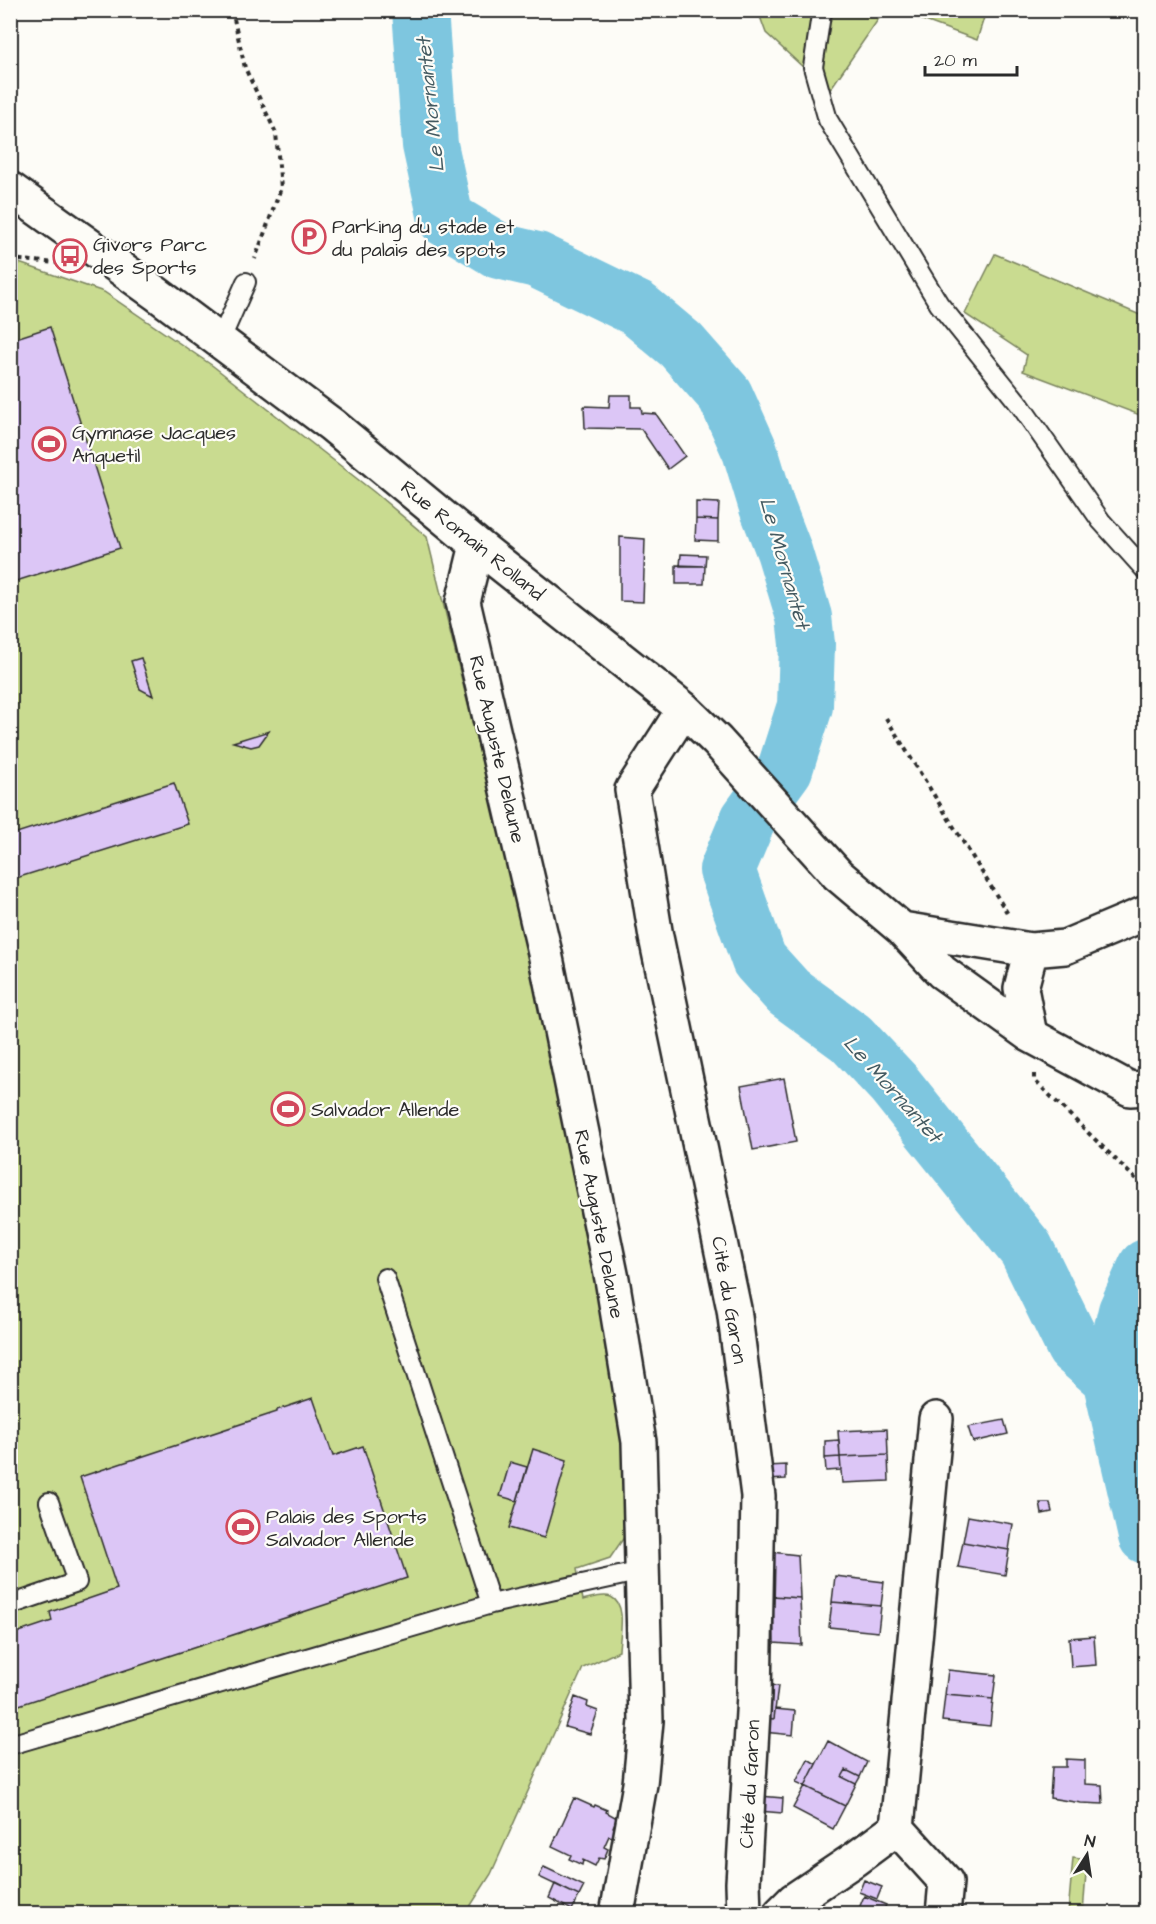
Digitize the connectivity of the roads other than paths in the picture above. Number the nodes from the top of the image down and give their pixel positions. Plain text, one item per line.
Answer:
1 (824, 10) edge
2 (10, 189) edge
3 (246, 282) road end
4 (220, 341) junction
5 (477, 546) junction
6 (1146, 572) edge
7 (684, 709) junction
8 (1146, 913) edge
9 (902, 929) junction
10 (1031, 950) junction
11 (1030, 1035) junction
12 (1138, 1088) edge
13 (385, 1278) dead end
14 (936, 1419) dead end
15 (49, 1502) dead end
16 (642, 1571) junction
17 (491, 1604) junction
18 (10, 1605) edge
19 (10, 1745) edge
20 (897, 1828) junction
21 (617, 1914) edge
22 (744, 1914) edge
23 (780, 1914) edge
24 (943, 1914) edge

1 - 6 lane
2 - 4 street, Rue Romain Rolland
3 - 4 lane
4 - 5 street, Rue Romain Rolland
5 - 7 street, Rue Romain Rolland
5 - 16 street, Rue Auguste Delaune
7 - 9 street, Rue Romain Rolland
7 - 22 street, Cité du Garon
8 - 10 street
9 - 10 street
9 - 11 street, Rue Romain Rolland
10 - 11 street
11 - 12 street, Rue Romain Rolland
13 - 17 lane
14 - 20 street
15 - 18 lane
16 - 17 lane
16 - 21 street, Rue Auguste Delaune
17 - 19 lane
20 - 23 street
20 - 24 street

